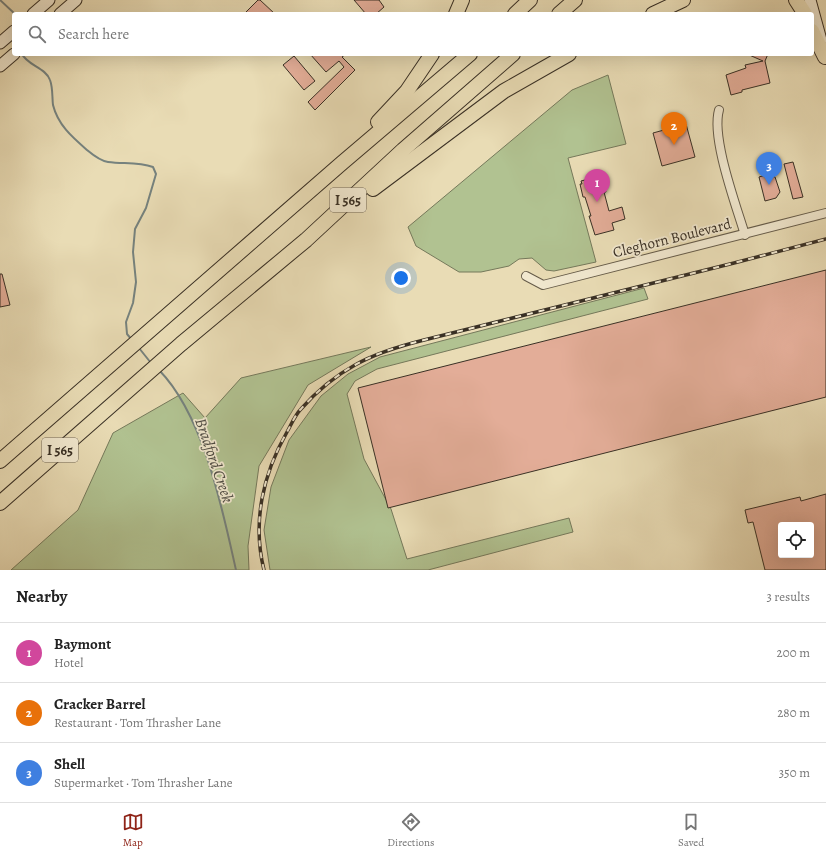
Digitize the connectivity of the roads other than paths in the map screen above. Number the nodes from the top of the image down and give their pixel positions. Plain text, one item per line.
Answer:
1 (76, 0) edge
2 (462, 0) edge
3 (530, 0) edge
4 (575, 0) edge
5 (683, 0) edge
6 (796, 0) edge
7 (810, 0) edge
8 (48, 1) edge
9 (35, 12) edge
10 (62, 12) edge
11 (457, 12) edge
12 (517, 12) edge
13 (561, 12) edge
14 (657, 12) edge
15 (804, 12) edge
16 (813, 12) edge
17 (814, 14) edge
18 (12, 33) edge
19 (814, 35) edge
20 (0, 43) edge
21 (12, 56) edge
22 (431, 56) edge
23 (468, 56) edge
24 (512, 56) edge
25 (565, 56) edge
26 (826, 58) edge
27 (0, 66) edge
28 (719, 110) dead end
29 (342, 163) junction
30 (826, 213) edge
31 (745, 235) junction
32 (306, 240) junction
33 (526, 276) dead end
34 (0, 461) edge
35 (0, 503) edge

1 - 10 main road
2 - 11 highway
3 - 12 highway
4 - 13 highway
5 - 14 highway
6 - 15 highway
7 - 16 main road
8 - 9 main road
17 - 26 main road
18 - 20 main road
19 - 26 highway
21 - 27 main road
22 - 29 highway
23 - 29 highway, I 565
24 - 32 highway, I 565
25 - 32 highway
28 - 31 street
29 - 34 highway, I 565
30 - 31 street, Cleghorn Boulevard
31 - 33 street, Cleghorn Boulevard
32 - 35 highway, I 565

